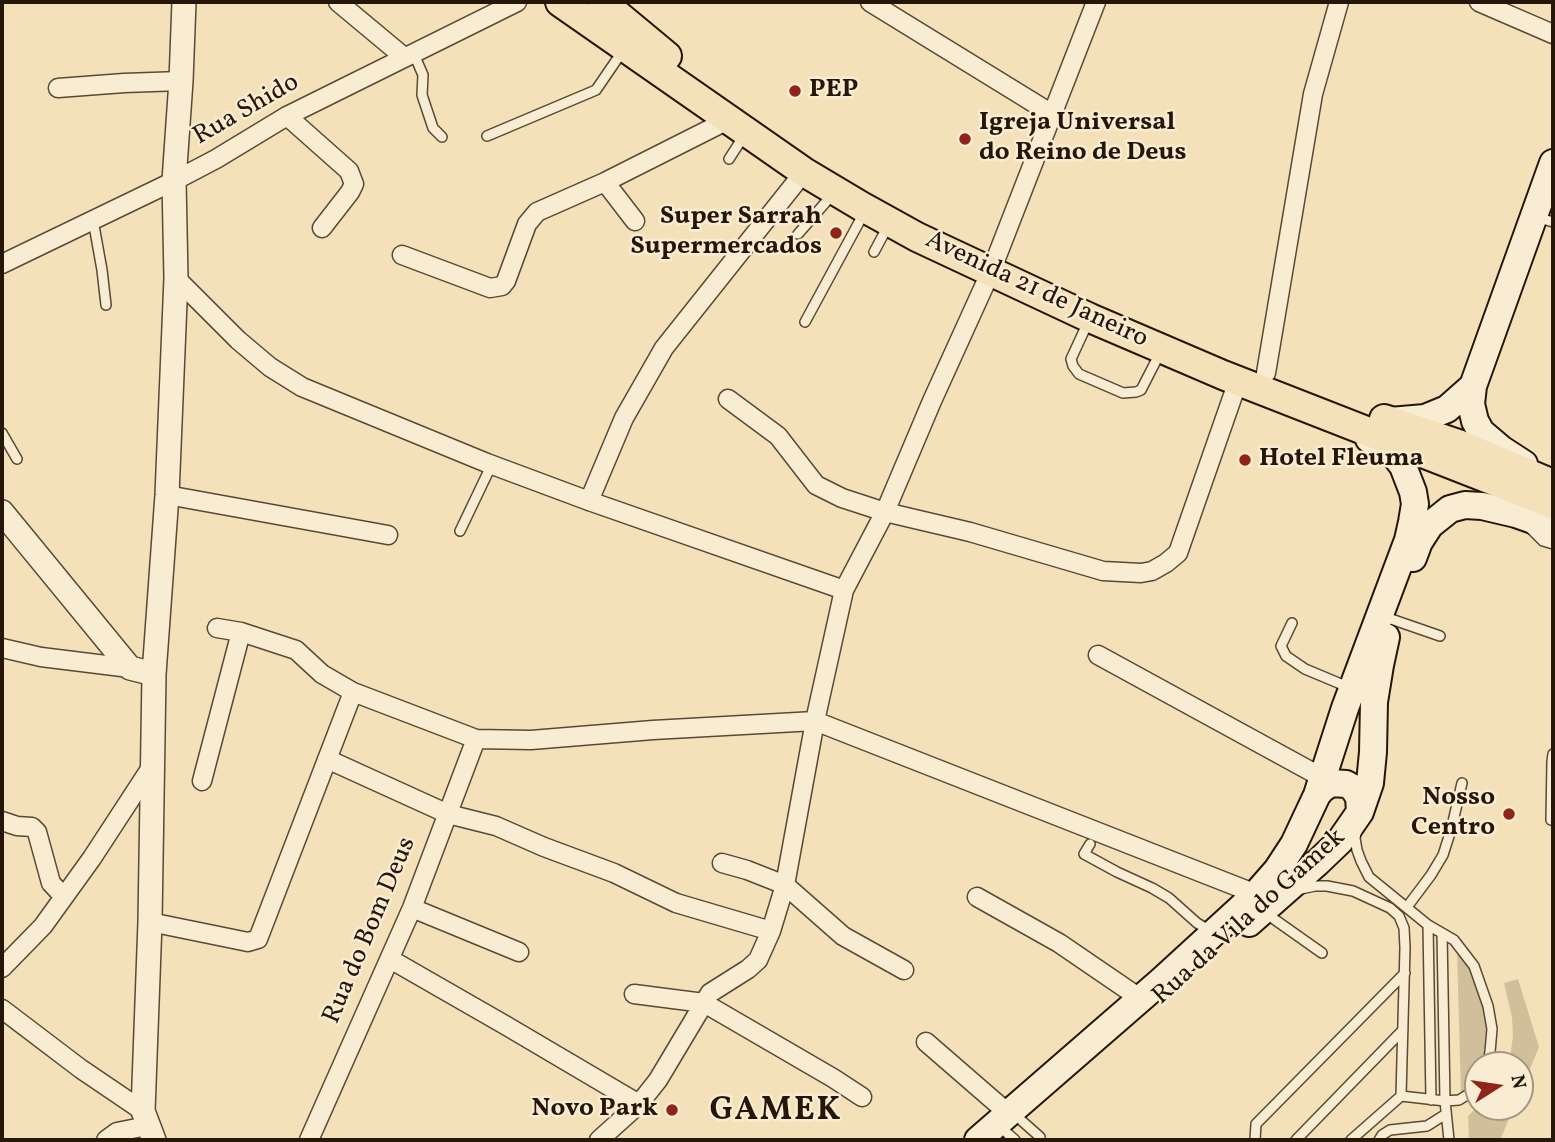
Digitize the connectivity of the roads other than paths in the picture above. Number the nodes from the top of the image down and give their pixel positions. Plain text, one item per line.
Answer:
1 (184, 2) edge
2 (338, 2) edge
3 (517, 2) edge
4 (560, 2) edge
5 (870, 2) edge
6 (1096, 2) edge
7 (1339, 2) edge
8 (1479, 2) edge
9 (607, 4) edge
10 (1553, 34) edge
11 (625, 48) junction
12 (408, 54) junction
13 (181, 81) junction
14 (58, 88) dead end
15 (1052, 114) junction
16 (287, 116) junction
17 (737, 126) junction
18 (487, 136) dead end
19 (442, 137) dead end
20 (729, 159) dead end
21 (1553, 163) edge
22 (804, 173) junction
23 (174, 181) junction
24 (605, 182) junction
25 (836, 191) junction
26 (866, 209) junction
27 (1544, 219) edge
28 (93, 220) junction
29 (635, 221) dead end
30 (890, 222) junction
31 (322, 228) dead end
32 (798, 234) dead end
33 (874, 252) dead end
34 (402, 255) dead end
35 (994, 263) junction
36 (2, 264) edge
37 (176, 278) junction
38 (106, 305) dead end
39 (1090, 318) junction
40 (805, 322) dead end
41 (1162, 349) junction
42 (1266, 373) junction
43 (1238, 381) junction
44 (1473, 386) junction
45 (728, 399) dead end
46 (1308, 408) junction
47 (1388, 421) junction
48 (2, 433) edge
49 (17, 459) dead end
50 (492, 464) junction
51 (1553, 482) edge
52 (167, 495) junction
53 (589, 501) junction
54 (1553, 504) edge
55 (2, 512) edge
56 (885, 512) junction
57 (1516, 514) junction
58 (1553, 527) edge
59 (460, 531) dead end
60 (388, 535) dead end
61 (1553, 544) edge
62 (844, 590) junction
63 (1391, 619) junction
64 (1292, 623) dead end
65 (217, 628) dead end
66 (242, 632) junction
67 (1440, 636) dead end
68 (2, 648) edge
69 (1098, 655) dead end
70 (130, 668) junction
71 (154, 674) junction
72 (1352, 689) junction
73 (353, 692) junction
74 (815, 722) junction
75 (476, 739) junction
76 (1553, 754) edge
77 (327, 759) junction
78 (154, 763) junction
79 (202, 781) dead end
80 (1462, 783) dead end
81 (1320, 787) junction
82 (1360, 812) junction
83 (448, 814) junction
84 (1552, 820) edge
85 (2, 821) edge
86 (1090, 844) dead end
87 (722, 863) dead end
88 (785, 885) junction
89 (64, 897) junction
90 (977, 897) dead end
91 (1265, 901) junction
92 (1407, 907) junction
93 (412, 908) junction
94 (150, 922) junction
95 (1428, 925) junction
96 (771, 931) junction
97 (1214, 933) junction
98 (1442, 933) junction
99 (519, 951) dead end
100 (1322, 953) dead end
101 (390, 959) junction
102 (2, 968) edge
103 (904, 970) dead end
104 (1405, 973) junction
105 (634, 994) dead end
106 (1140, 999) junction
107 (704, 1003) junction
108 (2, 1009) edge
109 (1403, 1030) junction
110 (926, 1042) dead end
111 (1490, 1051) edge
112 (1401, 1096) junction
113 (862, 1097) dead end
114 (1464, 1097) edge
115 (1431, 1100) junction
116 (1445, 1101) junction
117 (639, 1104) junction
118 (1446, 1114) junction
119 (151, 1131) edge
120 (1015, 1131) edge
121 (106, 1140) edge
122 (309, 1140) edge
123 (599, 1140) edge
124 (978, 1140) edge
125 (1255, 1140) edge
126 (1296, 1140) edge
127 (1351, 1140) edge
128 (1379, 1140) edge
129 (1449, 1140) edge

1 - 13 street
2 - 12 street
3 - 12 street, Rua Shido
4 - 11 main road, Avenida 21 de Janeiro
5 - 15 street
6 - 15 street
7 - 42 street
8 - 10 street
9 - 35 main road, Avenida 21 de Janeiro
11 - 17 main road, Avenida 21 de Janeiro
11 - 18 lane
12 - 16 street, Rua Shido
12 - 19 lane
13 - 14 street
13 - 23 street
15 - 35 street
16 - 23 street, Rua Shido
16 - 31 street
17 - 20 lane
17 - 22 main road, Avenida 21 de Janeiro
17 - 24 street
21 - 27 main road
22 - 25 main road, Avenida 21 de Janeiro
22 - 53 street
23 - 28 street, Rua Shido
23 - 37 street
24 - 29 street
24 - 34 street
25 - 26 main road, Avenida 21 de Janeiro
25 - 32 lane
26 - 30 main road, Avenida 21 de Janeiro
26 - 40 lane
27 - 44 main road
28 - 36 street, Rua Shido
28 - 38 lane
30 - 33 lane
30 - 35 main road, Avenida 21 de Janeiro
35 - 39 main road, Avenida 21 de Janeiro
35 - 42 main road, Avenida 21 de Janeiro
35 - 56 street
37 - 50 street
37 - 52 street
39 - 41 main road, Avenida 21 de Janeiro
39 - 41 lane
41 - 43 main road, Avenida 21 de Janeiro
42 - 47 main road, Avenida 21 de Janeiro
43 - 46 main road, Avenida 21 de Janeiro
43 - 56 street
44 - 47 main road
44 - 51 main road
45 - 56 street
46 - 54 main road, Avenida 21 de Janeiro
46 - 72 main road, Rua da Vila do Gamek
47 - 51 main road, Avenida 21 de Janeiro
48 - 49 lane
50 - 53 street
50 - 59 lane
52 - 60 street
52 - 71 street
53 - 62 street
55 - 70 street
56 - 62 street
57 - 58 main road, Rua da Vila do Gamek
57 - 61 lane
57 - 63 main road, Rua da Vila do Gamek
62 - 74 street
63 - 67 lane
63 - 82 main road, Rua da Vila do Gamek
64 - 72 lane
65 - 66 street
66 - 73 street
66 - 79 street
68 - 70 street
69 - 81 street
70 - 71 street
71 - 78 street
72 - 81 main road, Rua da Vila do Gamek
73 - 75 street
73 - 77 street
74 - 75 street
74 - 88 street
74 - 91 street
75 - 83 street, Rua do Bom Deus
76 - 84 lane
77 - 83 street
77 - 94 street
78 - 89 street
78 - 94 street
80 - 92 lane
81 - 82 main road
81 - 91 main road, Rua da Vila do Gamek
82 - 91 main road, Rua da Vila do Gamek
82 - 92 lane
83 - 93 street, Rua do Bom Deus
83 - 96 street
85 - 89 street
86 - 97 lane
87 - 88 street
88 - 96 street
88 - 103 street
89 - 102 street
90 - 106 street
91 - 97 main road, Rua da Vila do Gamek
91 - 100 lane
91 - 104 lane
91 - 120 main road, Rua da Vila do Gamek
92 - 95 lane
93 - 99 street
93 - 101 street, Rua do Bom Deus
94 - 119 street
95 - 98 lane
95 - 115 lane
96 - 107 street
97 - 106 main road, Rua da Vila do Gamek
98 - 111 lane
98 - 116 lane
101 - 117 street
101 - 122 street, Rua do Bom Deus
104 - 109 lane
104 - 125 lane
105 - 107 street
106 - 120 main road, Rua da Vila do Gamek
107 - 113 street
107 - 117 street
108 - 119 street
109 - 112 lane
109 - 126 lane
110 - 120 street
112 - 115 lane
112 - 127 lane
114 - 116 lane
115 - 116 lane
116 - 118 lane
117 - 123 street
118 - 128 lane
118 - 129 lane
119 - 121 street
120 - 124 main road, Rua da Vila do Gamek

